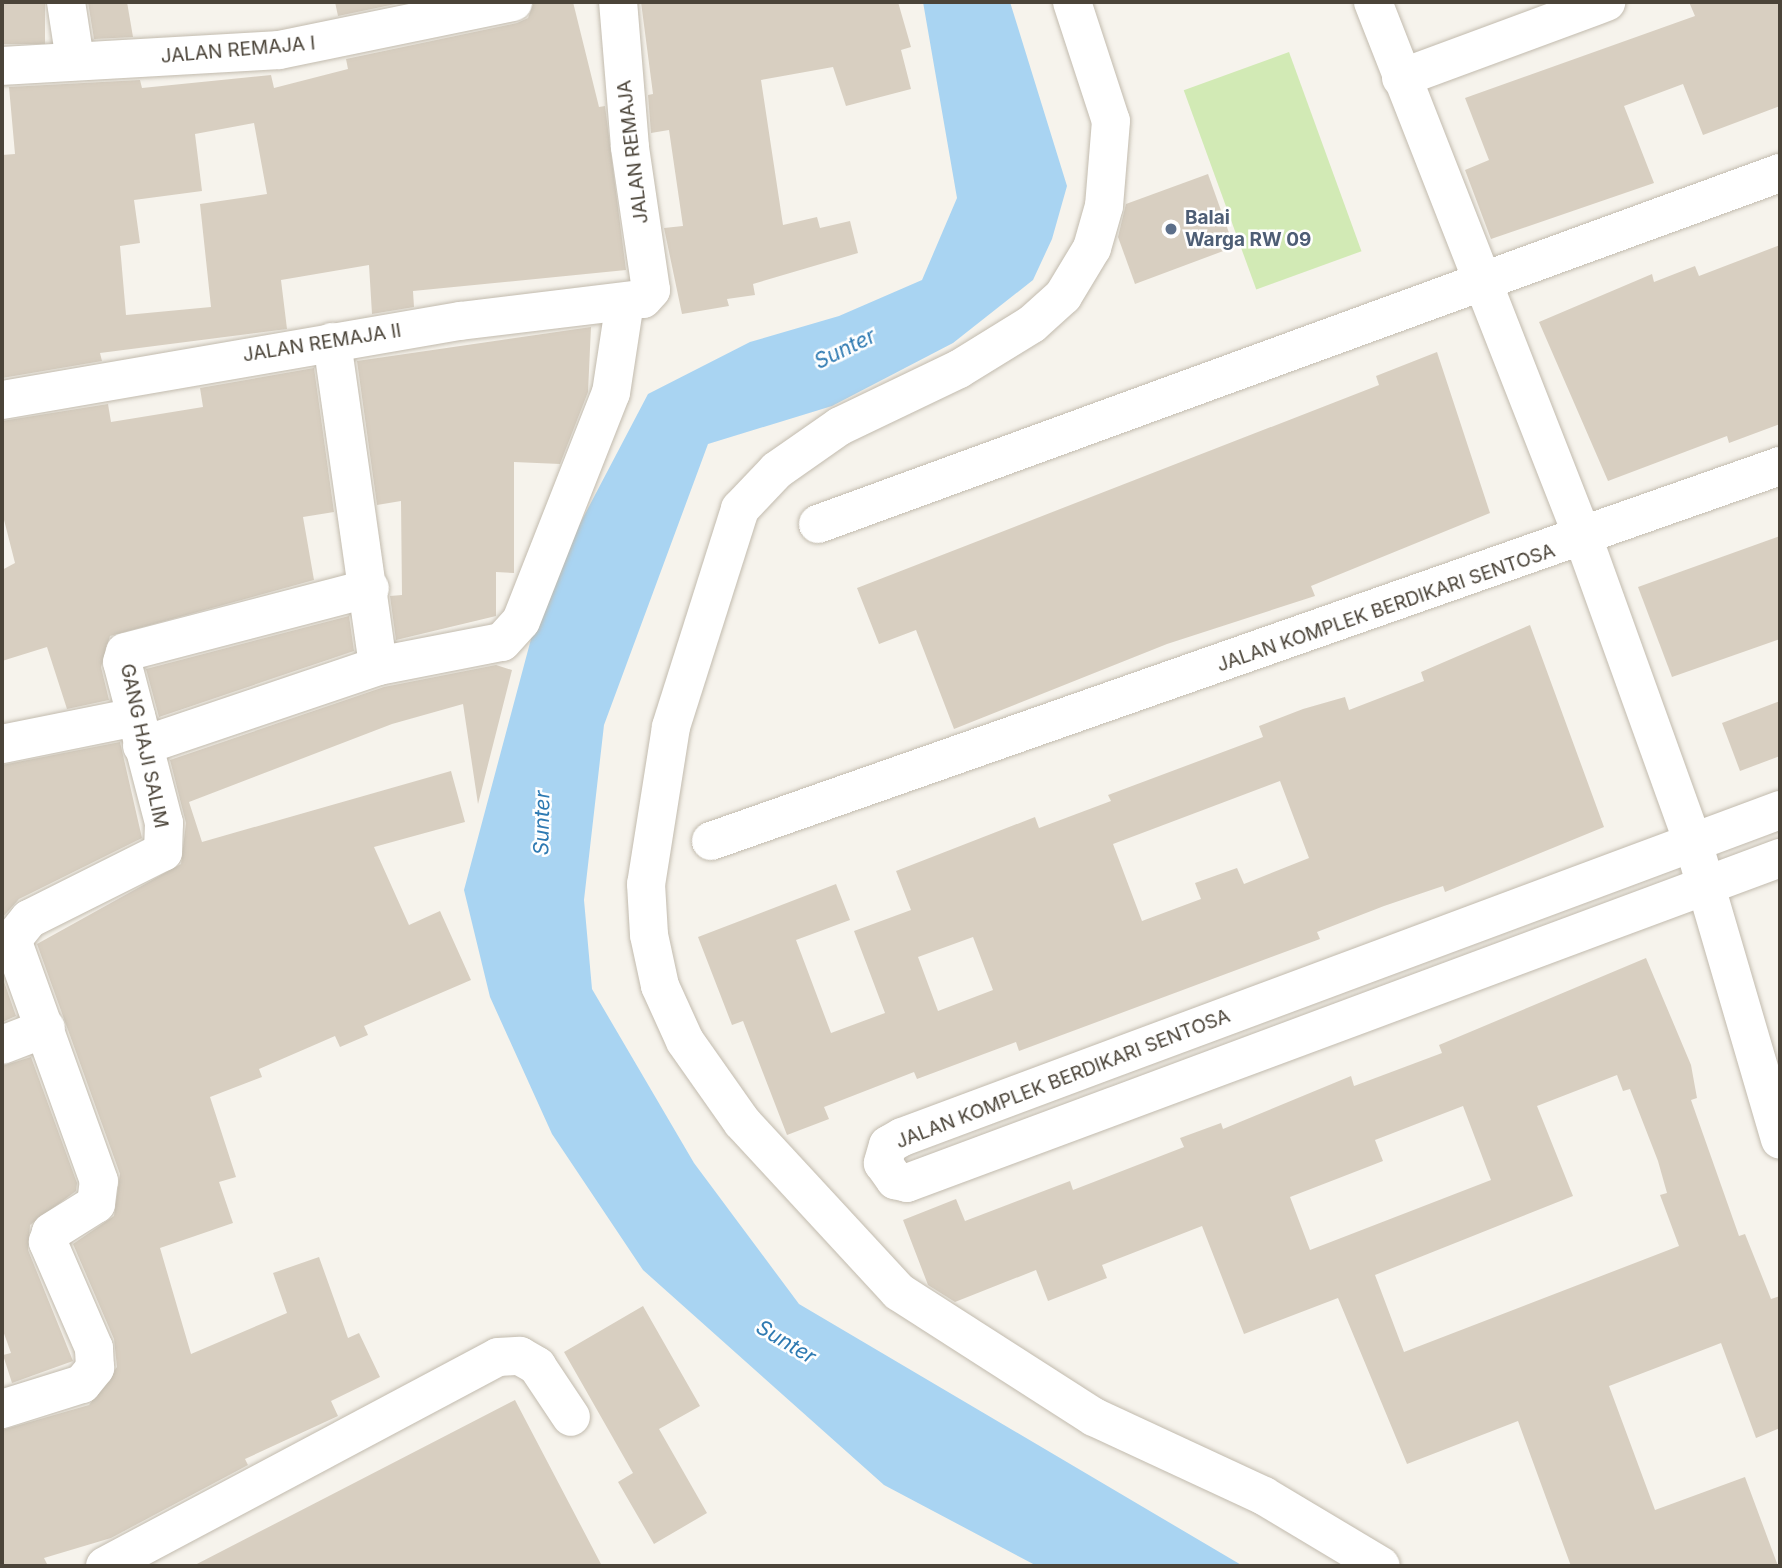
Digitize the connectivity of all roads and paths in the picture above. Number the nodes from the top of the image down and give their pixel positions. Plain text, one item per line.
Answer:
1 (66, 2) edge
2 (513, 2) edge
3 (618, 2) edge
4 (1072, 2) edge
5 (1373, 2) edge
6 (1606, 2) edge
7 (75, 60) junction
8 (2, 66) edge
9 (1401, 78) junction
10 (1780, 173) edge
11 (1485, 283) junction
12 (634, 301) junction
13 (332, 342) junction
14 (2, 400) edge
15 (1780, 466) edge
16 (818, 524) dead end
17 (1584, 540) junction
18 (370, 588) junction
19 (378, 666) junction
20 (139, 731) junction
21 (2, 744) edge
22 (1780, 810) edge
23 (711, 841) dead end
24 (1693, 842) junction
25 (1780, 858) edge
26 (1707, 885) junction
27 (46, 1028) junction
28 (2, 1045) edge
29 (1777, 1124) edge
30 (2, 1409) edge
31 (571, 1418) dead end
32 (105, 1566) edge
33 (1381, 1566) edge

1 - 7 street
2 - 7 street, JALAN REMAJA I
3 - 12 street, JALAN REMAJA
4 - 33 street
5 - 9 street
6 - 9 street
7 - 8 street, JALAN REMAJA I
9 - 11 street
10 - 11 street
11 - 16 street
11 - 17 street
12 - 13 street, JALAN REMAJA II
12 - 19 street, JALAN REMAJA
13 - 14 street, JALAN REMAJA II
13 - 18 street
15 - 17 street, JALAN KOMPLEK BERDIKARI SENTOSA
17 - 23 street, JALAN KOMPLEK BERDIKARI SENTOSA
17 - 24 street
18 - 19 street
18 - 20 street, GANG HAJI SALIM
19 - 20 street, JALAN REMAJA
20 - 21 street, JALAN REMAJA
20 - 27 street, GANG HAJI SALIM
22 - 24 street, JALAN KOMPLEK BERDIKARI SENTOSA
24 - 26 street
24 - 26 street, JALAN KOMPLEK BERDIKARI SENTOSA
25 - 26 street, JALAN KOMPLEK BERDIKARI SENTOSA
26 - 29 street
27 - 28 street
27 - 30 street, GANG HAJI SALIM
31 - 32 street

